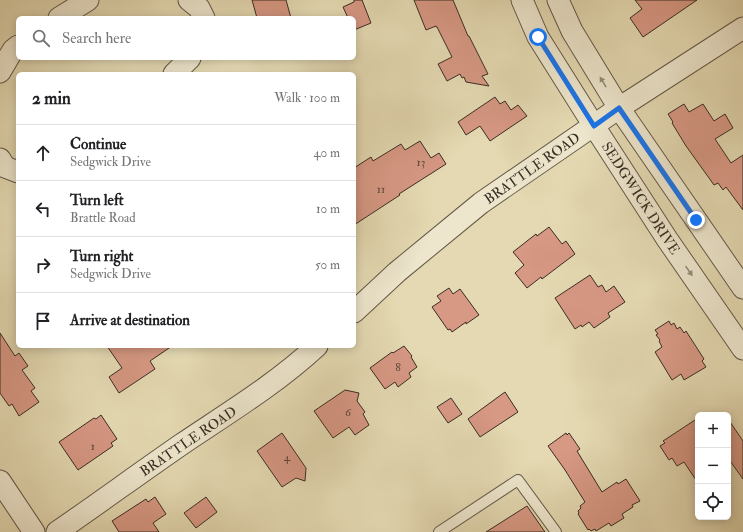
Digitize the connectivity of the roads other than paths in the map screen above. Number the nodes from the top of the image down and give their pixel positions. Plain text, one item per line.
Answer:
1 (88, 0) edge
2 (189, 0) edge
3 (522, 0) edge
4 (558, 0) edge
5 (62, 16) edge
6 (203, 16) edge
7 (743, 28) edge
8 (16, 48) edge
9 (188, 60) edge
10 (0, 72) edge
11 (176, 72) edge
12 (619, 108) junction
13 (594, 126) junction
14 (696, 220) junction
15 (667, 239) junction
16 (743, 288) edge
17 (356, 310) edge
18 (315, 348) edge
19 (743, 349) edge
20 (0, 481) edge
21 (34, 532) edge
22 (57, 532) edge
23 (439, 532) edge
24 (556, 532) edge

1 - 5 street
2 - 6 street
3 - 13 street, SEDGWICK DRIVE
12 -> 4 street
7 - 12 street, BRATTLE ROAD
8 - 10 street
9 - 11 street
12 - 13 street, BRATTLE ROAD
12 - 14 street
13 - 15 street, SEDGWICK DRIVE
13 - 17 street, BRATTLE ROAD
14 - 15 street
14 - 16 street
15 -> 19 street, SEDGWICK DRIVE
18 - 22 street, BRATTLE ROAD
20 - 21 street
23 - 24 lane

